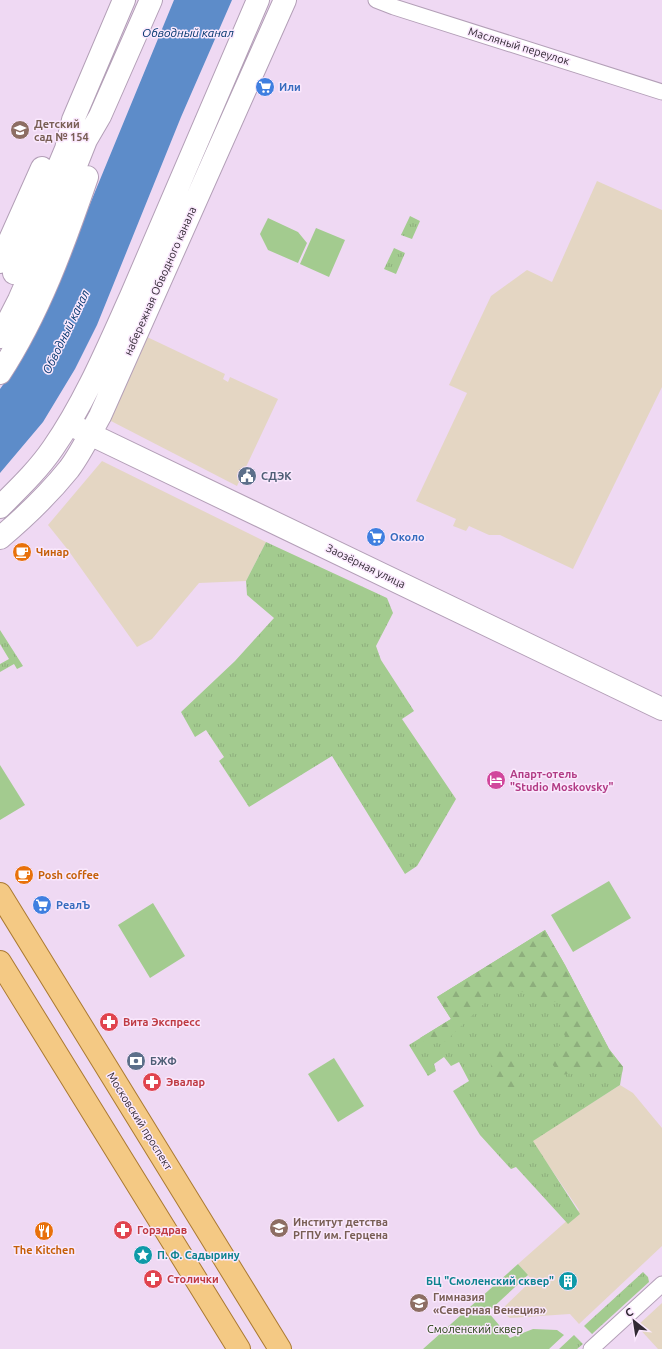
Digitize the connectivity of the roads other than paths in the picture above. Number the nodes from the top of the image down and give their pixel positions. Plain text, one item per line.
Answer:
1 (124, 0) edge
2 (151, 0) edge
3 (258, 0) edge
4 (285, 0) edge
5 (376, 0) edge
6 (662, 92) edge
7 (100, 116) junction
8 (73, 120) junction
9 (0, 262) edge
10 (0, 305) edge
11 (0, 337) edge
12 (0, 372) edge
13 (69, 424) junction
14 (90, 434) junction
15 (0, 506) edge
16 (0, 538) edge
17 (662, 709) edge
18 (0, 894) edge
19 (0, 962) edge
20 (662, 1284) edge
21 (239, 1349) edge
22 (280, 1349) edge
23 (591, 1349) edge

1 - 8 main road
2 - 7 main road
3 - 13 main road, набережная Обводного канала
4 - 14 main road, набережная Обводного канала
5 - 6 street, Масляный переулок
7 - 11 main road
7 - 12 main road
8 - 9 main road
8 - 10 main road
13 - 14 main road, Заозёрная улица
13 - 15 main road, набережная Обводного канала
14 - 16 main road, набережная Обводного канала
14 - 17 main road, Заозёрная улица
18 - 22 main road, Московский проспект
19 - 21 main road
20 - 23 street

